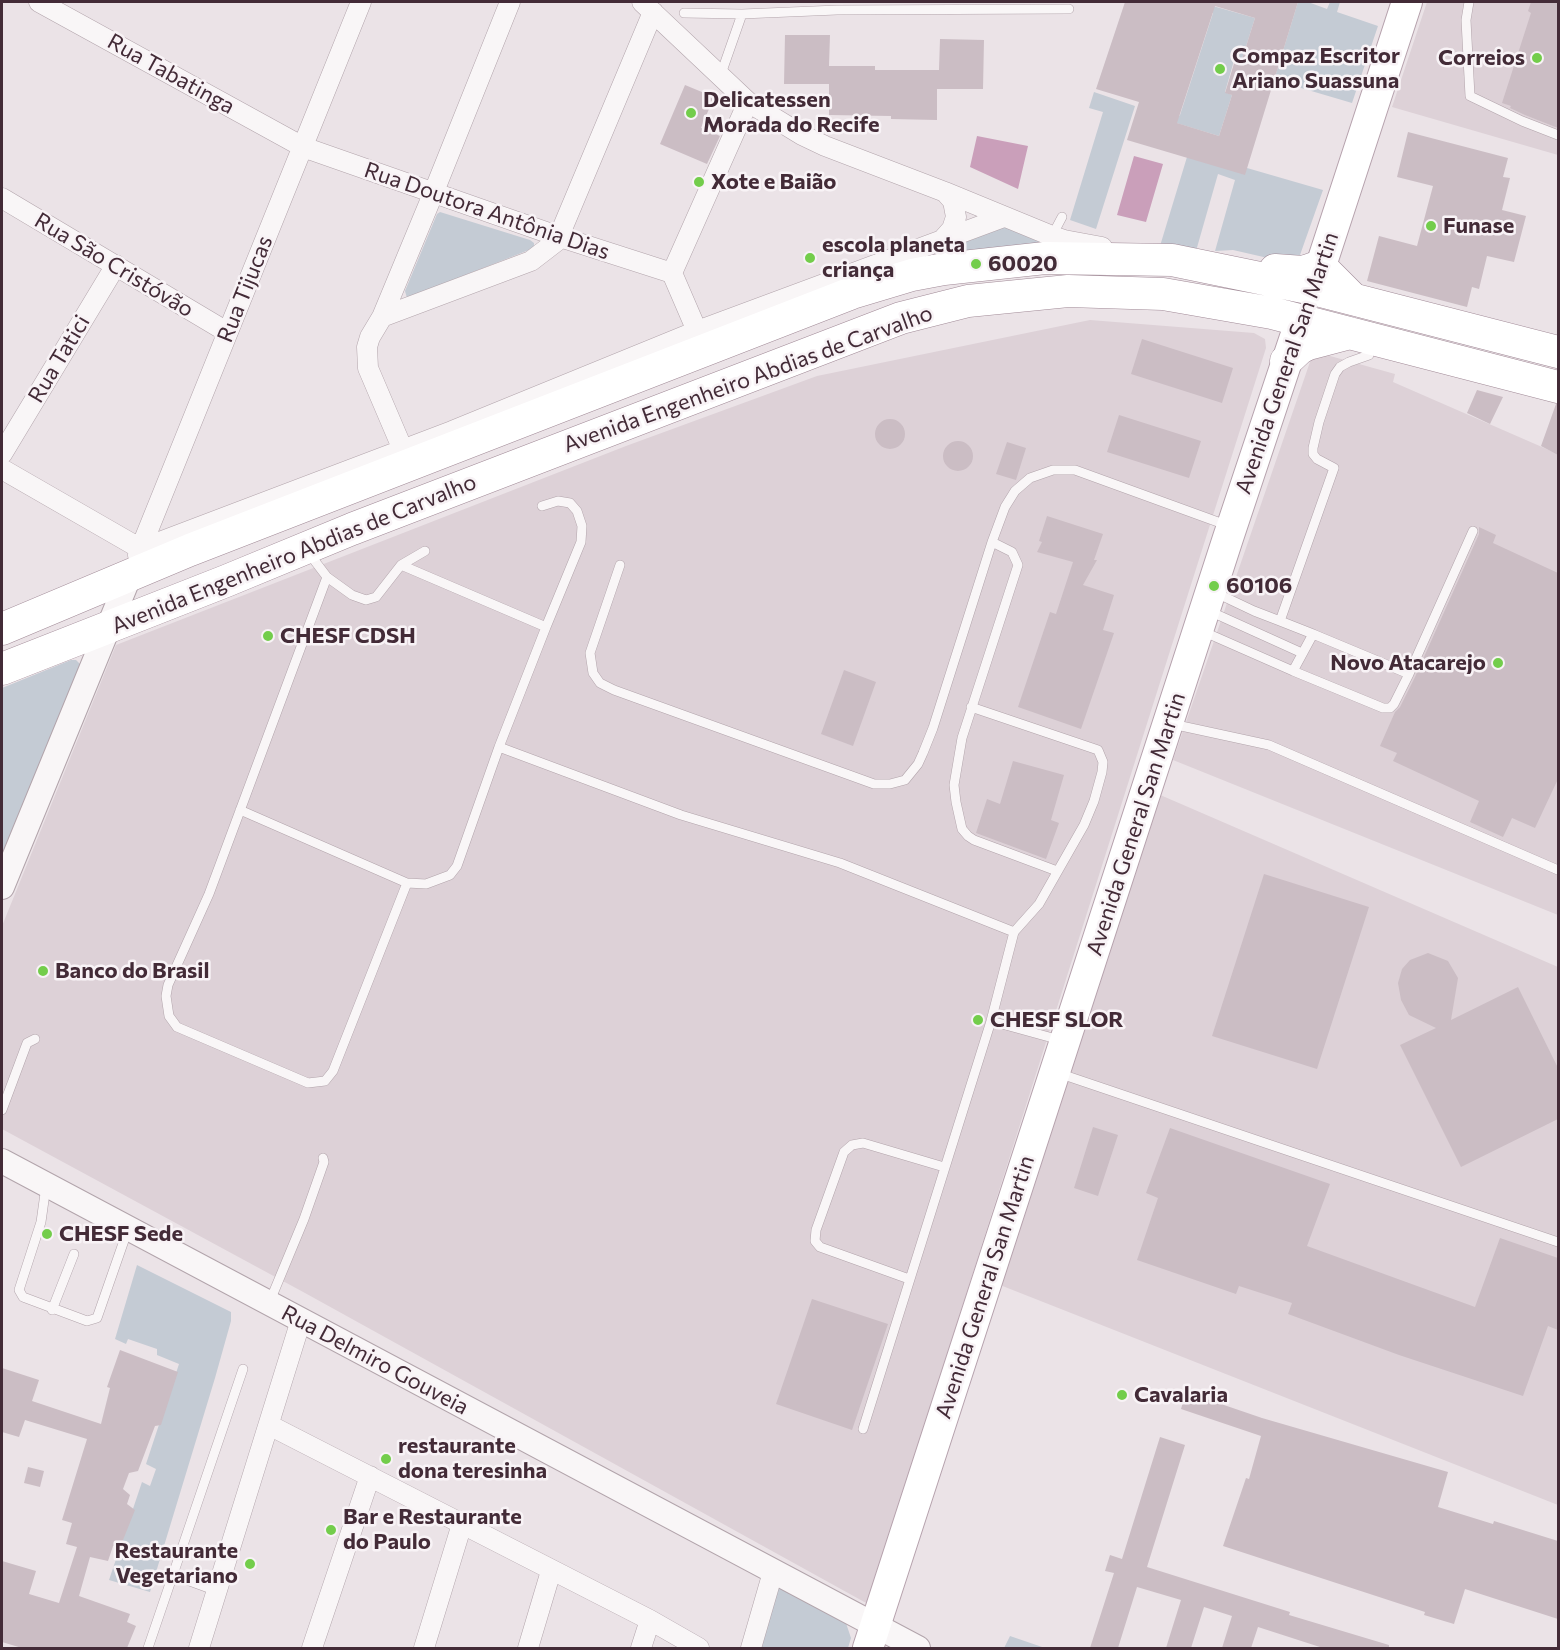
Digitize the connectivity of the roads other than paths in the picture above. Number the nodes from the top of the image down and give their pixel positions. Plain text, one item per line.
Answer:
1 (39, 2) edge
2 (361, 2) edge
3 (510, 2) edge
4 (1407, 2) edge
5 (1469, 2) edge
6 (839, 6) edge
7 (647, 7) edge
8 (1069, 9) dead end
9 (684, 13) dead end
10 (742, 14) junction
11 (721, 74) junction
12 (748, 102) junction
13 (1558, 135) edge
14 (303, 147) junction
15 (945, 192) junction
16 (433, 194) junction
17 (2, 200) edge
18 (1004, 217) junction
19 (560, 237) junction
20 (944, 238) junction
21 (1064, 238) junction
22 (1184, 262) junction
23 (116, 265) junction
24 (672, 273) junction
25 (1317, 277) junction
26 (1068, 291) junction
27 (1254, 309) junction
28 (382, 317) junction
29 (697, 331) junction
30 (1308, 331) junction
31 (227, 332) junction
32 (1362, 344) junction
33 (1558, 352) edge
34 (1286, 362) junction
35 (1558, 387) edge
36 (1558, 396) edge
37 (403, 450) junction
38 (2, 454) edge
39 (2, 469) edge
40 (542, 506) dead end
41 (1232, 527) junction
42 (1473, 531) dead end
43 (992, 542) junction
44 (305, 548) junction
45 (425, 552) dead end
46 (135, 563) junction
47 (401, 565) junction
48 (620, 565) dead end
49 (327, 577) junction
50 (89, 594) junction
51 (1205, 610) junction
52 (1280, 621) junction
53 (6, 624) edge
54 (546, 627) junction
55 (106, 629) junction
56 (1313, 634) junction
57 (1302, 653) junction
58 (2, 669) edge
59 (1293, 671) junction
60 (1409, 674) junction
61 (971, 707) junction
62 (1168, 724) junction
63 (499, 747) junction
64 (240, 810) junction
65 (1558, 870) edge
66 (1057, 871) junction
67 (407, 883) junction
68 (2, 887) edge
69 (1014, 932) junction
70 (991, 1021) junction
71 (35, 1039) dead end
72 (1066, 1042) junction
73 (1056, 1072) junction
74 (2, 1110) edge
75 (323, 1158) dead end
76 (2, 1161) edge
77 (944, 1167) junction
78 (46, 1184) junction
79 (129, 1228) junction
80 (1558, 1242) edge
81 (74, 1254) dead end
82 (909, 1279) junction
83 (269, 1304) junction
84 (52, 1310) junction
85 (301, 1320) junction
86 (243, 1369) dead end
87 (269, 1425) junction
88 (863, 1429) dead end
89 (370, 1476) junction
90 (462, 1524) junction
91 (551, 1571) junction
92 (773, 1572) junction
93 (173, 1575) junction
94 (217, 1591) junction
95 (650, 1620) junction
96 (152, 1636) junction
97 (871, 1637) edge
98 (148, 1648) edge
99 (154, 1648) edge
100 (199, 1648) edge
101 (312, 1648) edge
102 (424, 1648) edge
103 (528, 1648) edge
104 (641, 1648) edge
105 (699, 1648) edge
106 (751, 1648) edge
107 (918, 1648) edge

1 - 14 street, Rua Tabatinga
2 - 14 street, Rua Tijucas
3 - 16 street
4 - 25 main road, Avenida General San Martin
5 - 13 lane
6 - 8 lane
6 - 10 lane
7 - 11 street
7 - 19 street
9 - 10 lane
10 - 11 lane
11 - 12 street
12 - 15 street
12 - 24 street
14 - 16 street, Rua Doutora Antônia Dias
14 - 31 street, Rua Tijucas
15 - 18 street
15 - 20 street
16 - 19 street, Rua Doutora Antônia Dias
16 - 28 street
17 - 23 street, Rua São Cristóvão
18 - 20 street
18 - 21 street
19 - 24 street, Rua Doutora Antônia Dias
19 - 28 street
20 - 29 street
21 - 22 highway, Avenida Engenheiro Abdias de Carvalho
21 - 26 highway
21 - 46 highway, Avenida Engenheiro Abdias de Carvalho
22 - 25 highway, Avenida Engenheiro Abdias de Carvalho
22 - 26 highway
23 - 31 street, Rua São Cristóvão
23 - 38 street, Rua Tatici
24 - 29 street
25 - 30 main road, Avenida General San Martin
25 - 33 highway, Avenida Engenheiro Abdias de Carvalho
26 - 27 highway, Avenida Engenheiro Abdias de Carvalho
26 - 44 highway, Avenida Engenheiro Abdias de Carvalho
27 - 30 highway, Avenida Engenheiro Abdias de Carvalho
27 - 34 highway
28 - 37 street
29 - 37 street
30 - 32 highway, Avenida Engenheiro Abdias de Carvalho
30 - 34 highway
31 - 46 street, Rua Tijucas
32 - 35 highway, Avenida Engenheiro Abdias de Carvalho
32 - 36 highway
32 - 52 lane
34 - 41 main road, Avenida General San Martin
37 - 46 street
39 - 46 street
40 - 54 lane
41 - 43 lane
41 - 51 main road, Avenida General San Martin
42 - 60 lane
43 - 48 lane
43 - 61 lane
44 - 49 lane
44 - 55 highway, Avenida Engenheiro Abdias de Carvalho
45 - 47 lane
46 - 50 highway, Avenida Engenheiro Abdias de Carvalho
46 - 55 street
47 - 49 lane
47 - 54 lane
49 - 64 lane
50 - 53 highway, Avenida Engenheiro Abdias de Carvalho
50 - 55 street
51 - 52 lane
51 - 57 lane
51 - 59 lane
51 - 62 main road, Avenida General San Martin
52 - 56 lane
54 - 63 lane
55 - 58 highway, Avenida Engenheiro Abdias de Carvalho
55 - 68 street
56 - 57 lane
56 - 60 lane
57 - 59 lane
59 - 60 lane
61 - 66 lane
61 - 66 lane
62 - 65 lane
62 - 72 main road, Avenida General San Martin
63 - 67 lane
63 - 69 lane
64 - 67 lane
64 - 67 lane
66 - 69 lane
69 - 70 lane
70 - 72 lane
70 - 77 lane
71 - 74 lane
72 - 73 main road, Avenida General San Martin
73 - 80 lane
73 - 97 main road, Avenida General San Martin
75 - 83 lane
76 - 78 street, Rua Delmiro Gouveia
77 - 82 lane
77 - 82 lane
78 - 79 street, Rua Delmiro Gouveia
78 - 84 lane
79 - 83 street, Rua Delmiro Gouveia
79 - 84 lane
81 - 84 lane
82 - 88 lane
83 - 85 street, Rua Delmiro Gouveia
85 - 87 street
85 - 92 street, Rua Delmiro Gouveia
86 - 93 lane
87 - 89 street
87 - 94 street
89 - 90 street
89 - 101 street
90 - 91 street
90 - 102 street
91 - 95 street
91 - 103 street
92 - 97 street, Rua Delmiro Gouveia
92 - 106 street
93 - 94 lane
93 - 96 lane
94 - 100 street
95 - 104 street
95 - 105 street
96 - 98 lane
96 - 99 lane
97 - 107 street, Rua Delmiro Gouveia

